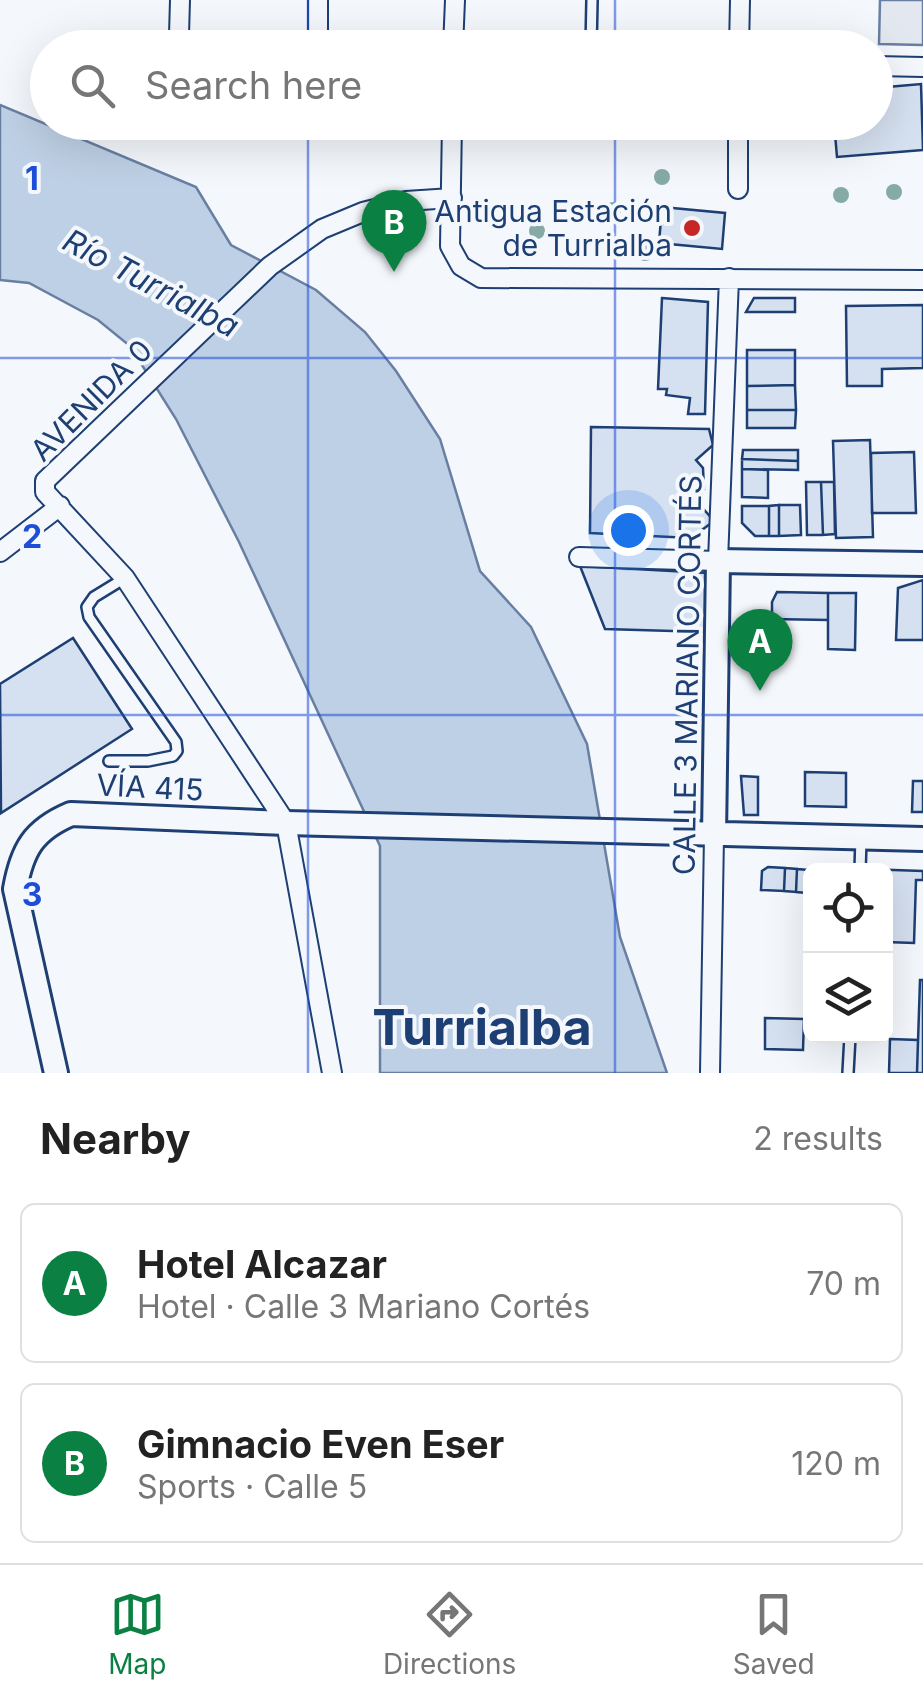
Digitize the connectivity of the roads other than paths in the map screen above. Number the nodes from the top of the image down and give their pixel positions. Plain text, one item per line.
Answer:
1 (180, 0) edge
2 (318, 0) edge
3 (455, 0) edge
4 (592, 0) edge
5 (740, 0) edge
6 (180, 30) edge
7 (318, 30) edge
8 (454, 30) edge
9 (591, 30) edge
10 (739, 30) edge
11 (893, 66) edge
12 (923, 67) edge
13 (452, 140) edge
14 (738, 140) edge
15 (738, 189) dead end
16 (452, 198) junction
17 (728, 278) junction
18 (923, 280) edge
19 (60, 506) junction
20 (0, 552) edge
21 (579, 556) dead end
22 (718, 561) junction
23 (923, 564) edge
24 (125, 578) junction
25 (109, 762) dead end
26 (286, 824) junction
27 (714, 836) junction
28 (862, 838) junction
29 (923, 840) edge
30 (860, 863) edge
31 (850, 1043) edge
32 (56, 1073) edge
33 (332, 1073) edge
34 (710, 1073) edge
35 (848, 1073) edge

1 - 6 street
2 - 7 street
3 - 8 street
4 - 9 lane
5 - 10 street
11 - 12 street
13 - 16 street
14 - 15 street
16 - 17 street
16 - 19 street, AVENIDA 0
17 - 18 street
17 - 22 street, CALLE 3 MARIANO CORTÉS
19 - 20 street
19 - 24 street
21 - 22 street
22 - 23 street
22 - 27 street, CALLE 3 MARIANO CORTÉS
24 - 25 lane
24 - 26 street
26 - 27 street, VÍA 415
26 - 32 street, VÍA 415
26 - 33 street
27 - 28 street, VÍA 415
27 - 34 street, CALLE 3 MARIANO CORTÉS
28 - 29 street, VÍA 415
28 - 30 lane
31 - 35 lane

